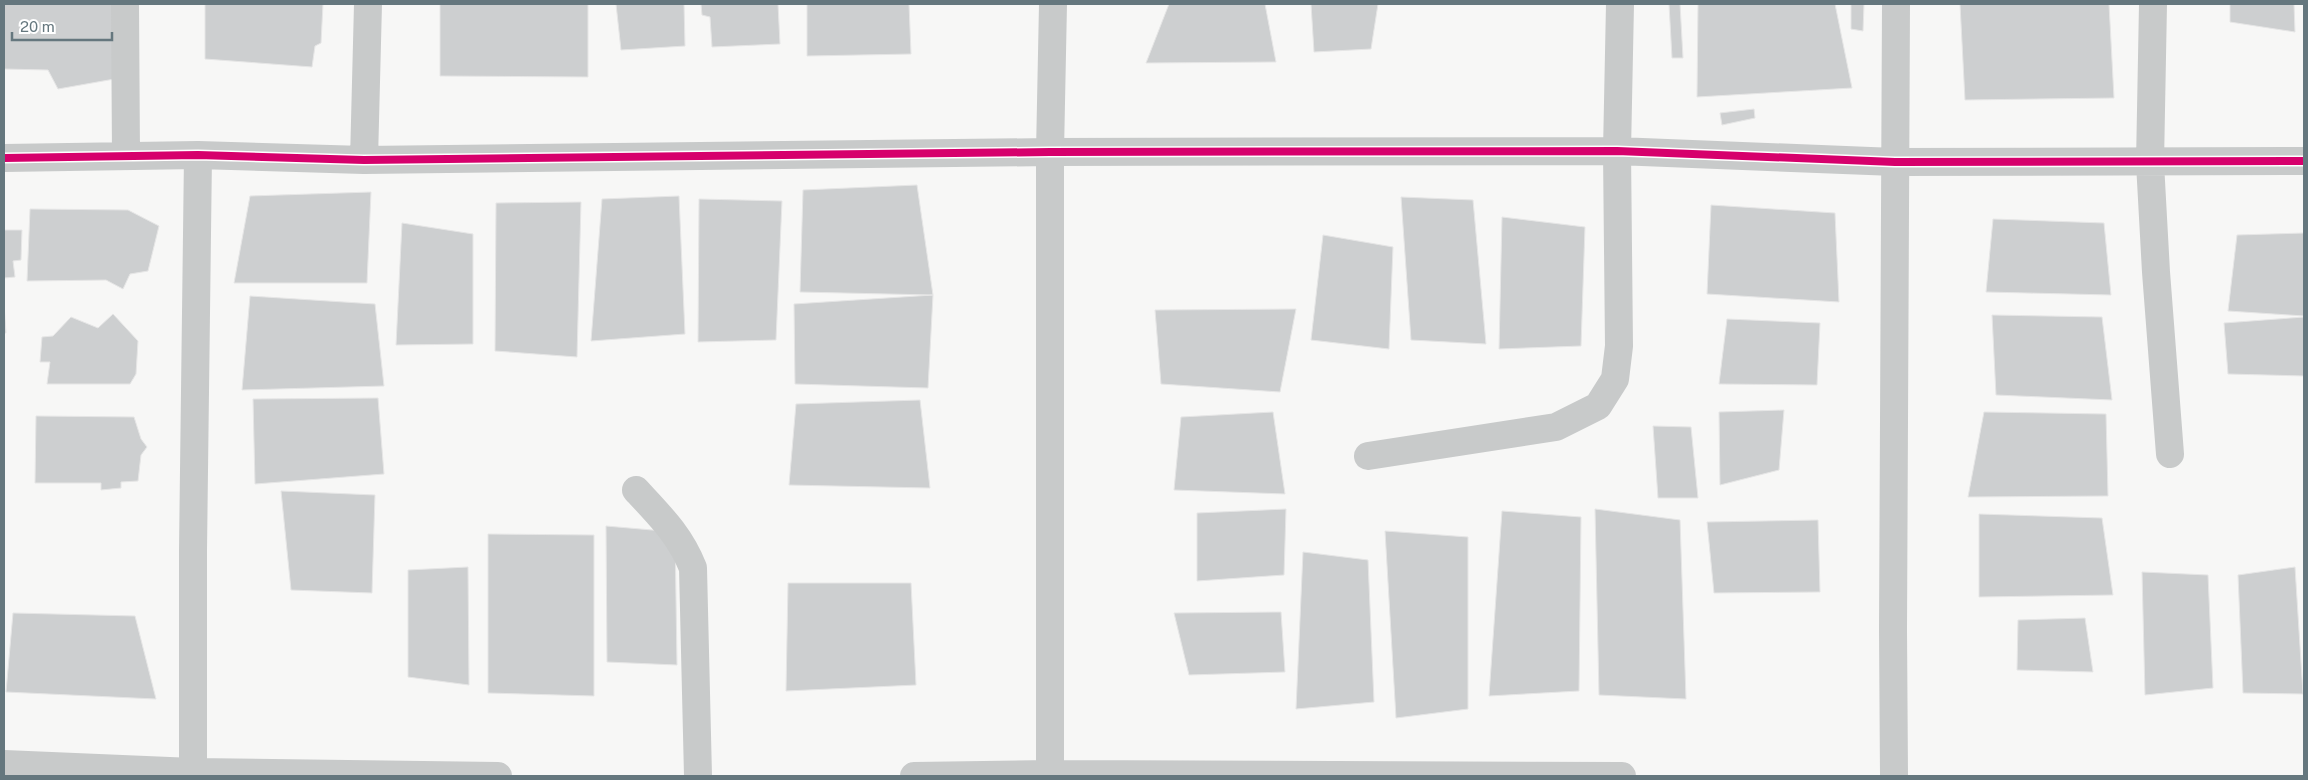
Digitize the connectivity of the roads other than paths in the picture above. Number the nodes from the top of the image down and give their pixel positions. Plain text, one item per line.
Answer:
1 (125, 4) edge
2 (368, 4) edge
3 (1053, 4) edge
4 (1620, 4) edge
5 (1896, 4) edge
6 (2153, 4) edge
7 (1617, 151) junction
8 (1050, 152) junction
9 (198, 155) junction
10 (126, 156) junction
11 (4, 158) edge
12 (364, 160) junction
13 (2304, 161) edge
14 (1895, 162) junction
15 (2150, 163) junction
16 (2170, 454) dead end
17 (1368, 456) dead end
18 (636, 490) dead end
19 (4, 764) edge
20 (193, 774) edge
21 (1050, 775) edge
22 (498, 776) edge
23 (698, 776) edge
24 (914, 776) edge
25 (1622, 776) edge
26 (1894, 776) edge

1 - 10 street
2 - 12 street
3 - 8 street
4 - 7 street
5 - 14 street
6 - 15 street
7 - 8 street
7 - 14 street
7 - 17 street
8 - 12 street
8 - 21 street
9 - 10 street
9 - 12 street
9 - 20 street
10 - 11 street
13 - 15 street
14 - 15 street
14 - 26 street
15 - 16 street
18 - 23 street
19 - 20 street
20 - 22 street
21 - 24 street
21 - 25 street

